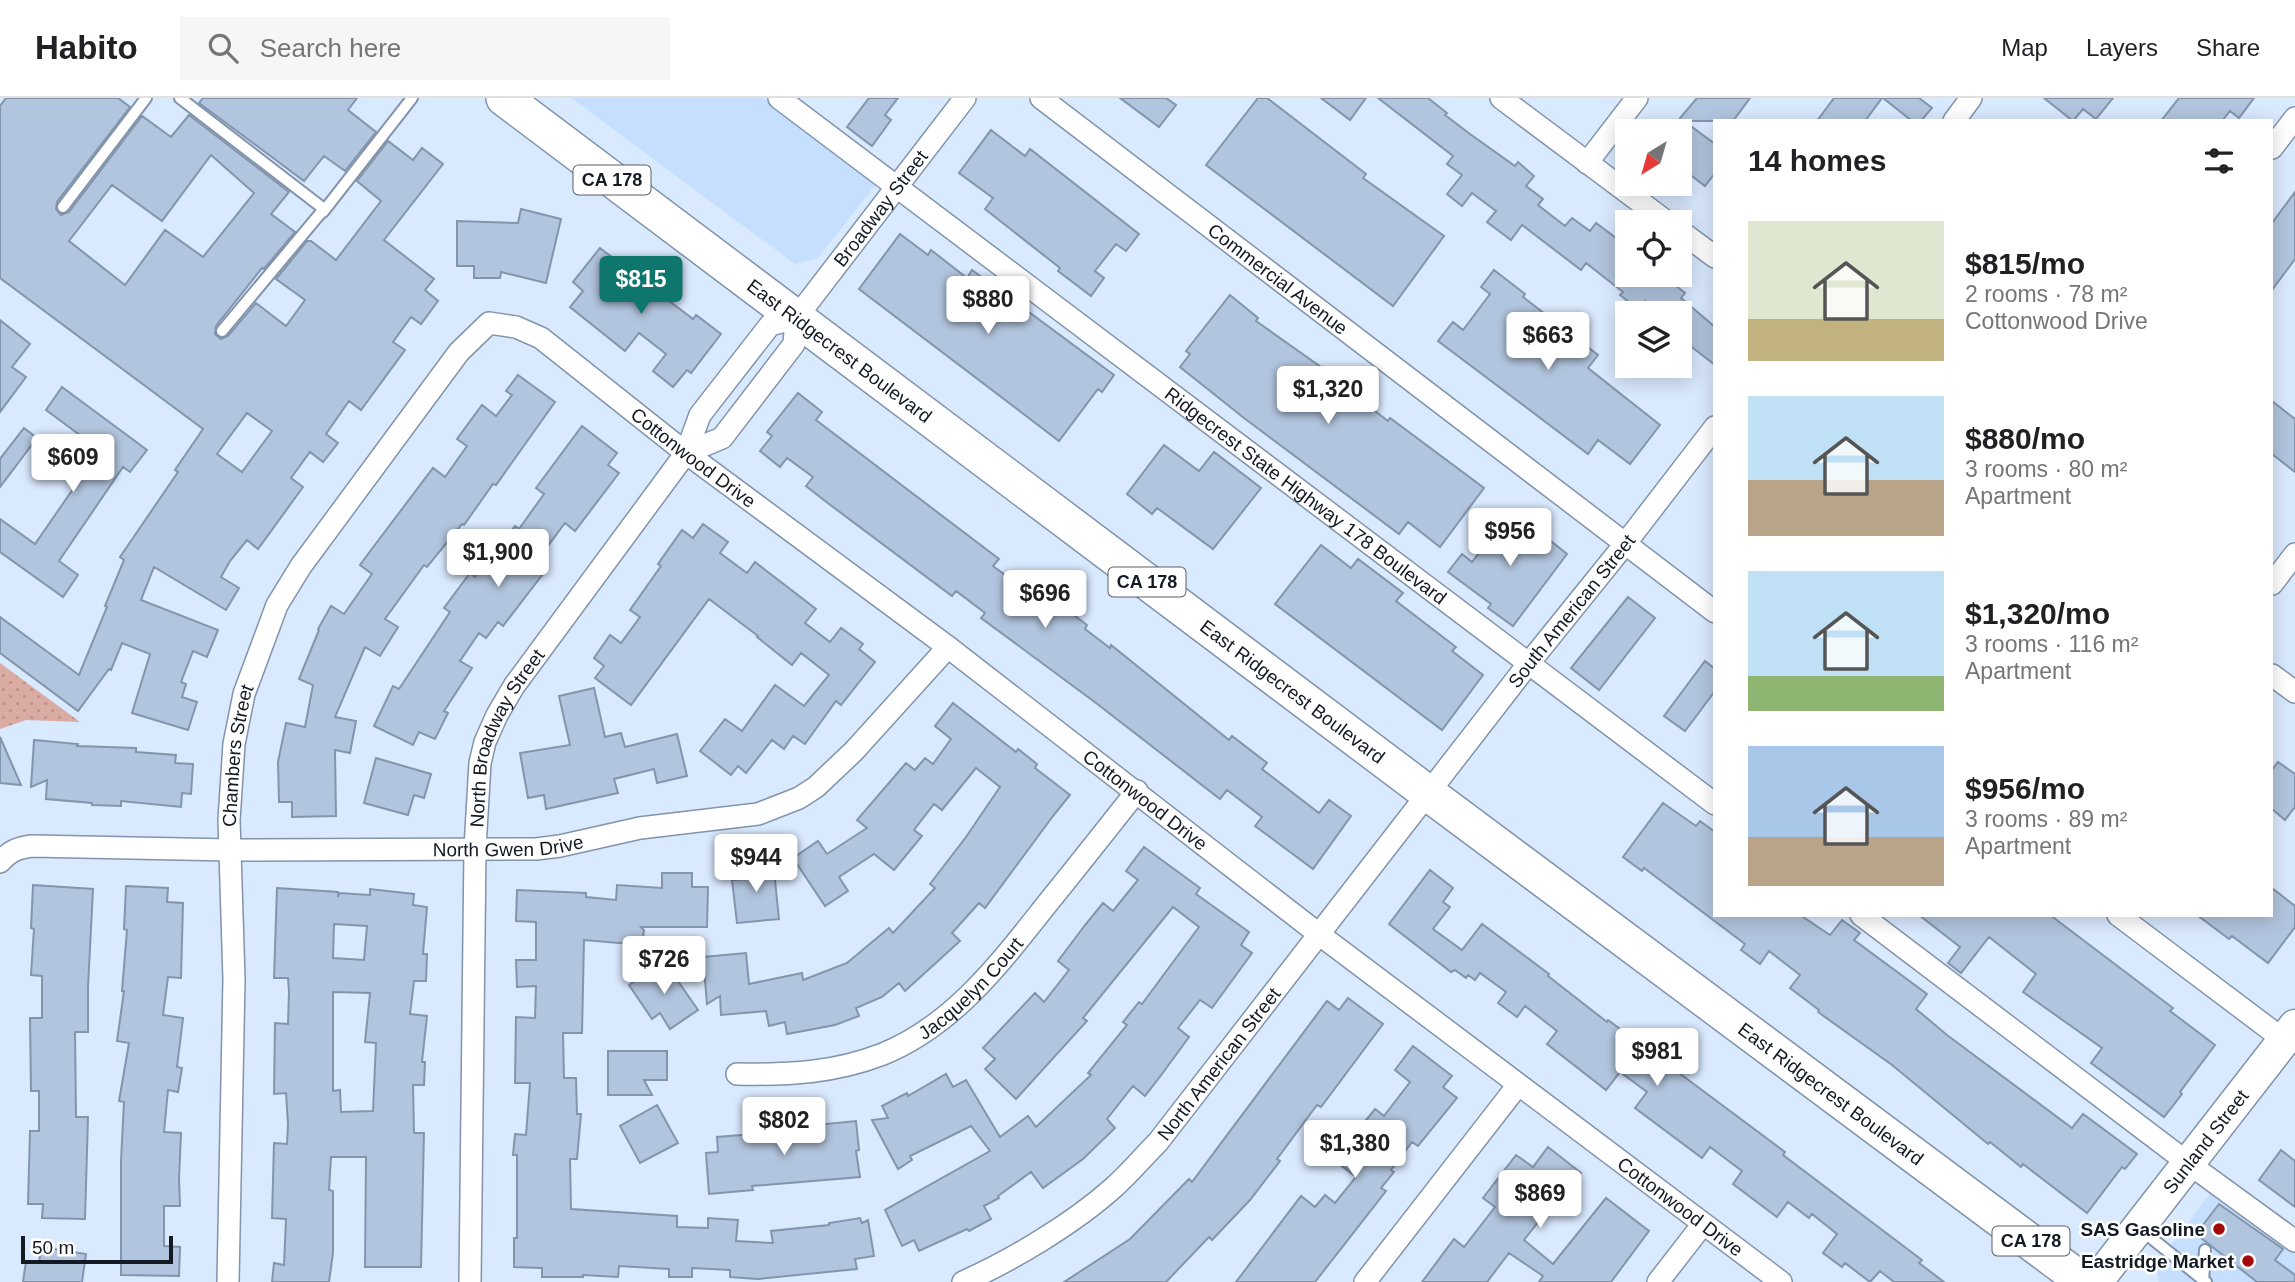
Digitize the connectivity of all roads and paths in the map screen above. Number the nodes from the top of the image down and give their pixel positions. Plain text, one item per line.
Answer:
1 (146, 98) edge
2 (180, 98) edge
3 (412, 98) edge
4 (504, 98) edge
5 (779, 98) edge
6 (965, 98) edge
7 (1041, 98) edge
8 (1501, 98) edge
9 (1637, 98) edge
10 (1971, 98) edge
11 (2295, 118) edge
12 (1955, 119) edge
13 (2273, 147) edge
14 (1587, 163) junction
15 (897, 188) junction
16 (63, 207) dead end
17 (324, 209) junction
18 (1651, 210) edge
19 (1692, 240) edge
20 (1713, 256) edge
21 (796, 318) junction
22 (506, 325) joint
23 (222, 331) dead end
24 (1713, 430) edge
25 (686, 453) junction
26 (1625, 544) junction
27 (2295, 554) edge
28 (2273, 583) edge
29 (1713, 610) edge
30 (948, 647) junction
31 (1529, 663) junction
32 (2273, 676) edge
33 (2295, 692) edge
34 (1137, 791) junction
35 (1429, 794) junction
36 (1713, 802) edge
37 (475, 848) junction
38 (231, 850) junction
39 (1, 861) edge
40 (1864, 917) edge
41 (2121, 917) edge
42 (1320, 935) junction
43 (2290, 1033) edge
44 (737, 1074) dead end
45 (1518, 1085) junction
46 (2188, 1163) junction
47 (2223, 1189) junction
48 (2234, 1210) dead end
49 (1703, 1224) junction
50 (2132, 1235) junction
51 (2295, 1241) edge
52 (2205, 1250) dead end
53 (2204, 1281) edge
54 (228, 1282) edge
55 (470, 1282) edge
56 (963, 1282) edge
57 (1365, 1282) edge
58 (1658, 1282) edge
59 (1781, 1282) edge
60 (2084, 1282) edge
61 (2096, 1282) edge

1 - 16 lane
2 - 17 lane
3 - 17 lane
4 - 21 main road, East Ridgecrest Boulevard / CA 178
5 - 15 street, Ridgecrest State Highway 178 Boulevard
6 - 15 street, Broadway Street
7 - 26 street, Commercial Avenue
8 - 14 street
9 - 14 street
10 - 12 street
11 - 13 street
14 - 18 street
15 - 21 street, Broadway Street
15 - 31 street, Ridgecrest State Highway 178 Boulevard
17 - 23 lane
19 - 20 street
21 - 25 street
21 - 25 street, Broadway Street
21 - 35 main road, East Ridgecrest Boulevard / CA 178
22 - 25 street, Cottonwood Drive
22 - 38 street, Chambers Street
24 - 26 street, South American Street
25 - 30 street, Cottonwood Drive
25 - 37 street, North Broadway Street
26 - 29 street, Commercial Avenue
26 - 31 street, South American Street
27 - 28 street
30 - 34 street, Cottonwood Drive
30 - 37 street, North Gwen Drive
31 - 35 street, South American Street
31 - 36 street, Ridgecrest State Highway 178 Boulevard
32 - 33 street
34 - 42 street, Cottonwood Drive
34 - 44 street, Jacquelyn Court
35 - 42 street, North American Street
35 - 60 main road, East Ridgecrest Boulevard / CA 178
37 - 38 street, North Gwen Drive
37 - 55 street, North Broadway Street
38 - 39 street, North Gwen Drive
38 - 54 street, Chambers Street
40 - 46 street
41 - 43 street
42 - 45 street, Cottonwood Drive
42 - 56 street, North American Street
43 - 46 street, Sunland Street
45 - 49 street, Cottonwood Drive
45 - 57 street
46 - 47 street
46 - 50 street, Sunland Street
47 - 48 lane
47 - 51 street
49 - 58 street
49 - 59 street, Cottonwood Drive
50 - 53 lane
50 - 61 street, Sunland Street
52 - 53 lane

